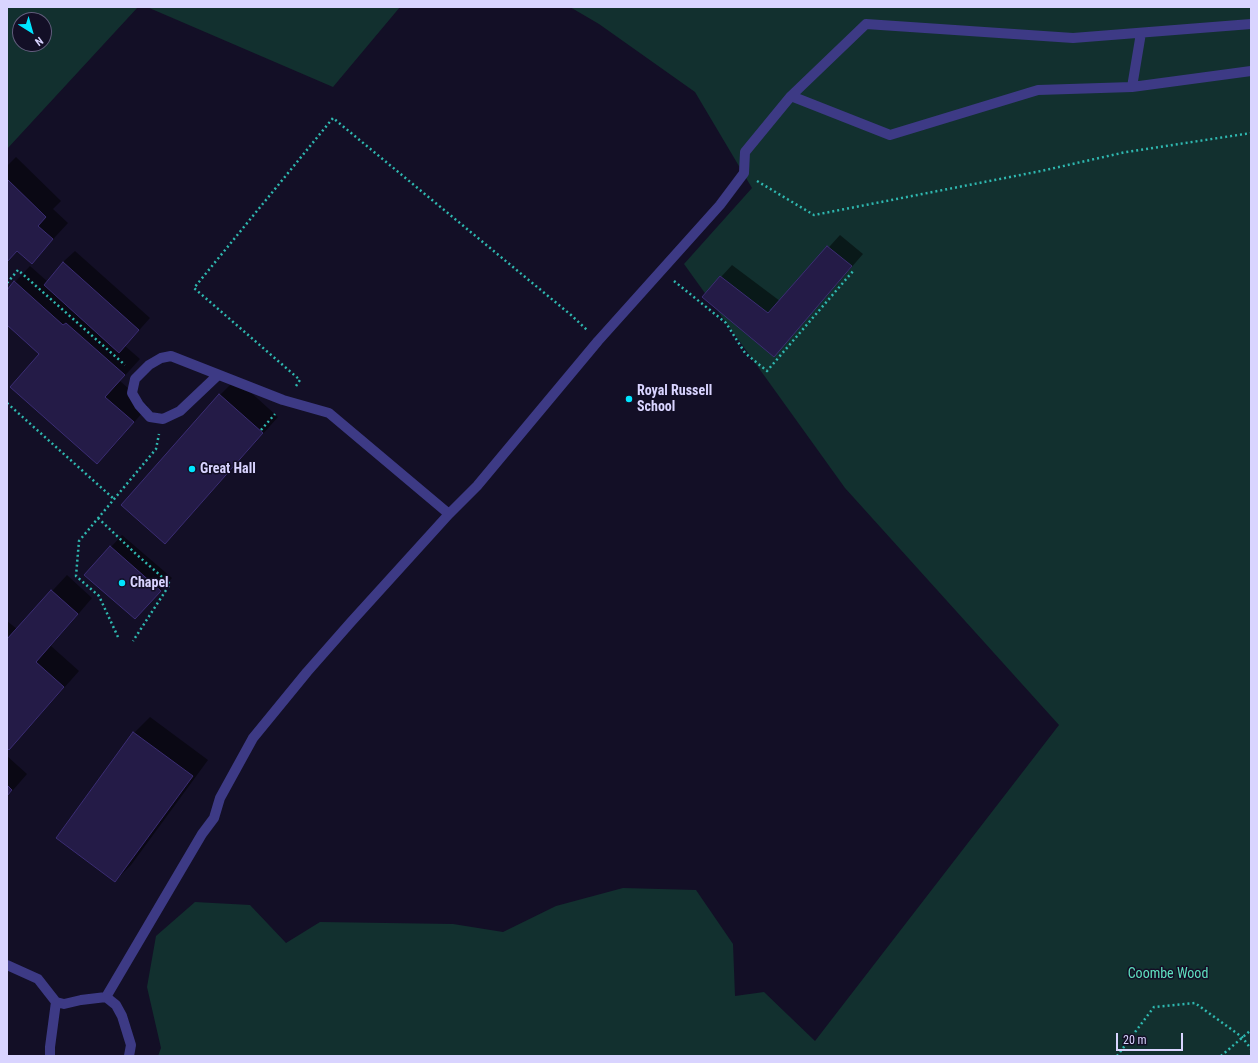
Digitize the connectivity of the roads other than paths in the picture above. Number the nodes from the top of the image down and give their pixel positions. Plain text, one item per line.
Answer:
1 (1251, 24) edge
2 (1141, 33) junction
3 (1251, 71) edge
4 (1132, 87) junction
5 (791, 96) junction
6 (218, 375) junction
7 (449, 514) junction
8 (7, 965) edge
9 (106, 997) junction
10 (56, 1002) junction
11 (50, 1056) edge
12 (129, 1056) edge

1 - 2 lane
2 - 4 lane
2 - 5 lane
3 - 4 lane
4 - 5 lane
5 - 7 lane
6 - 6 lane
6 - 7 lane
7 - 9 lane
8 - 10 lane
9 - 10 lane
9 - 12 lane
10 - 11 lane

